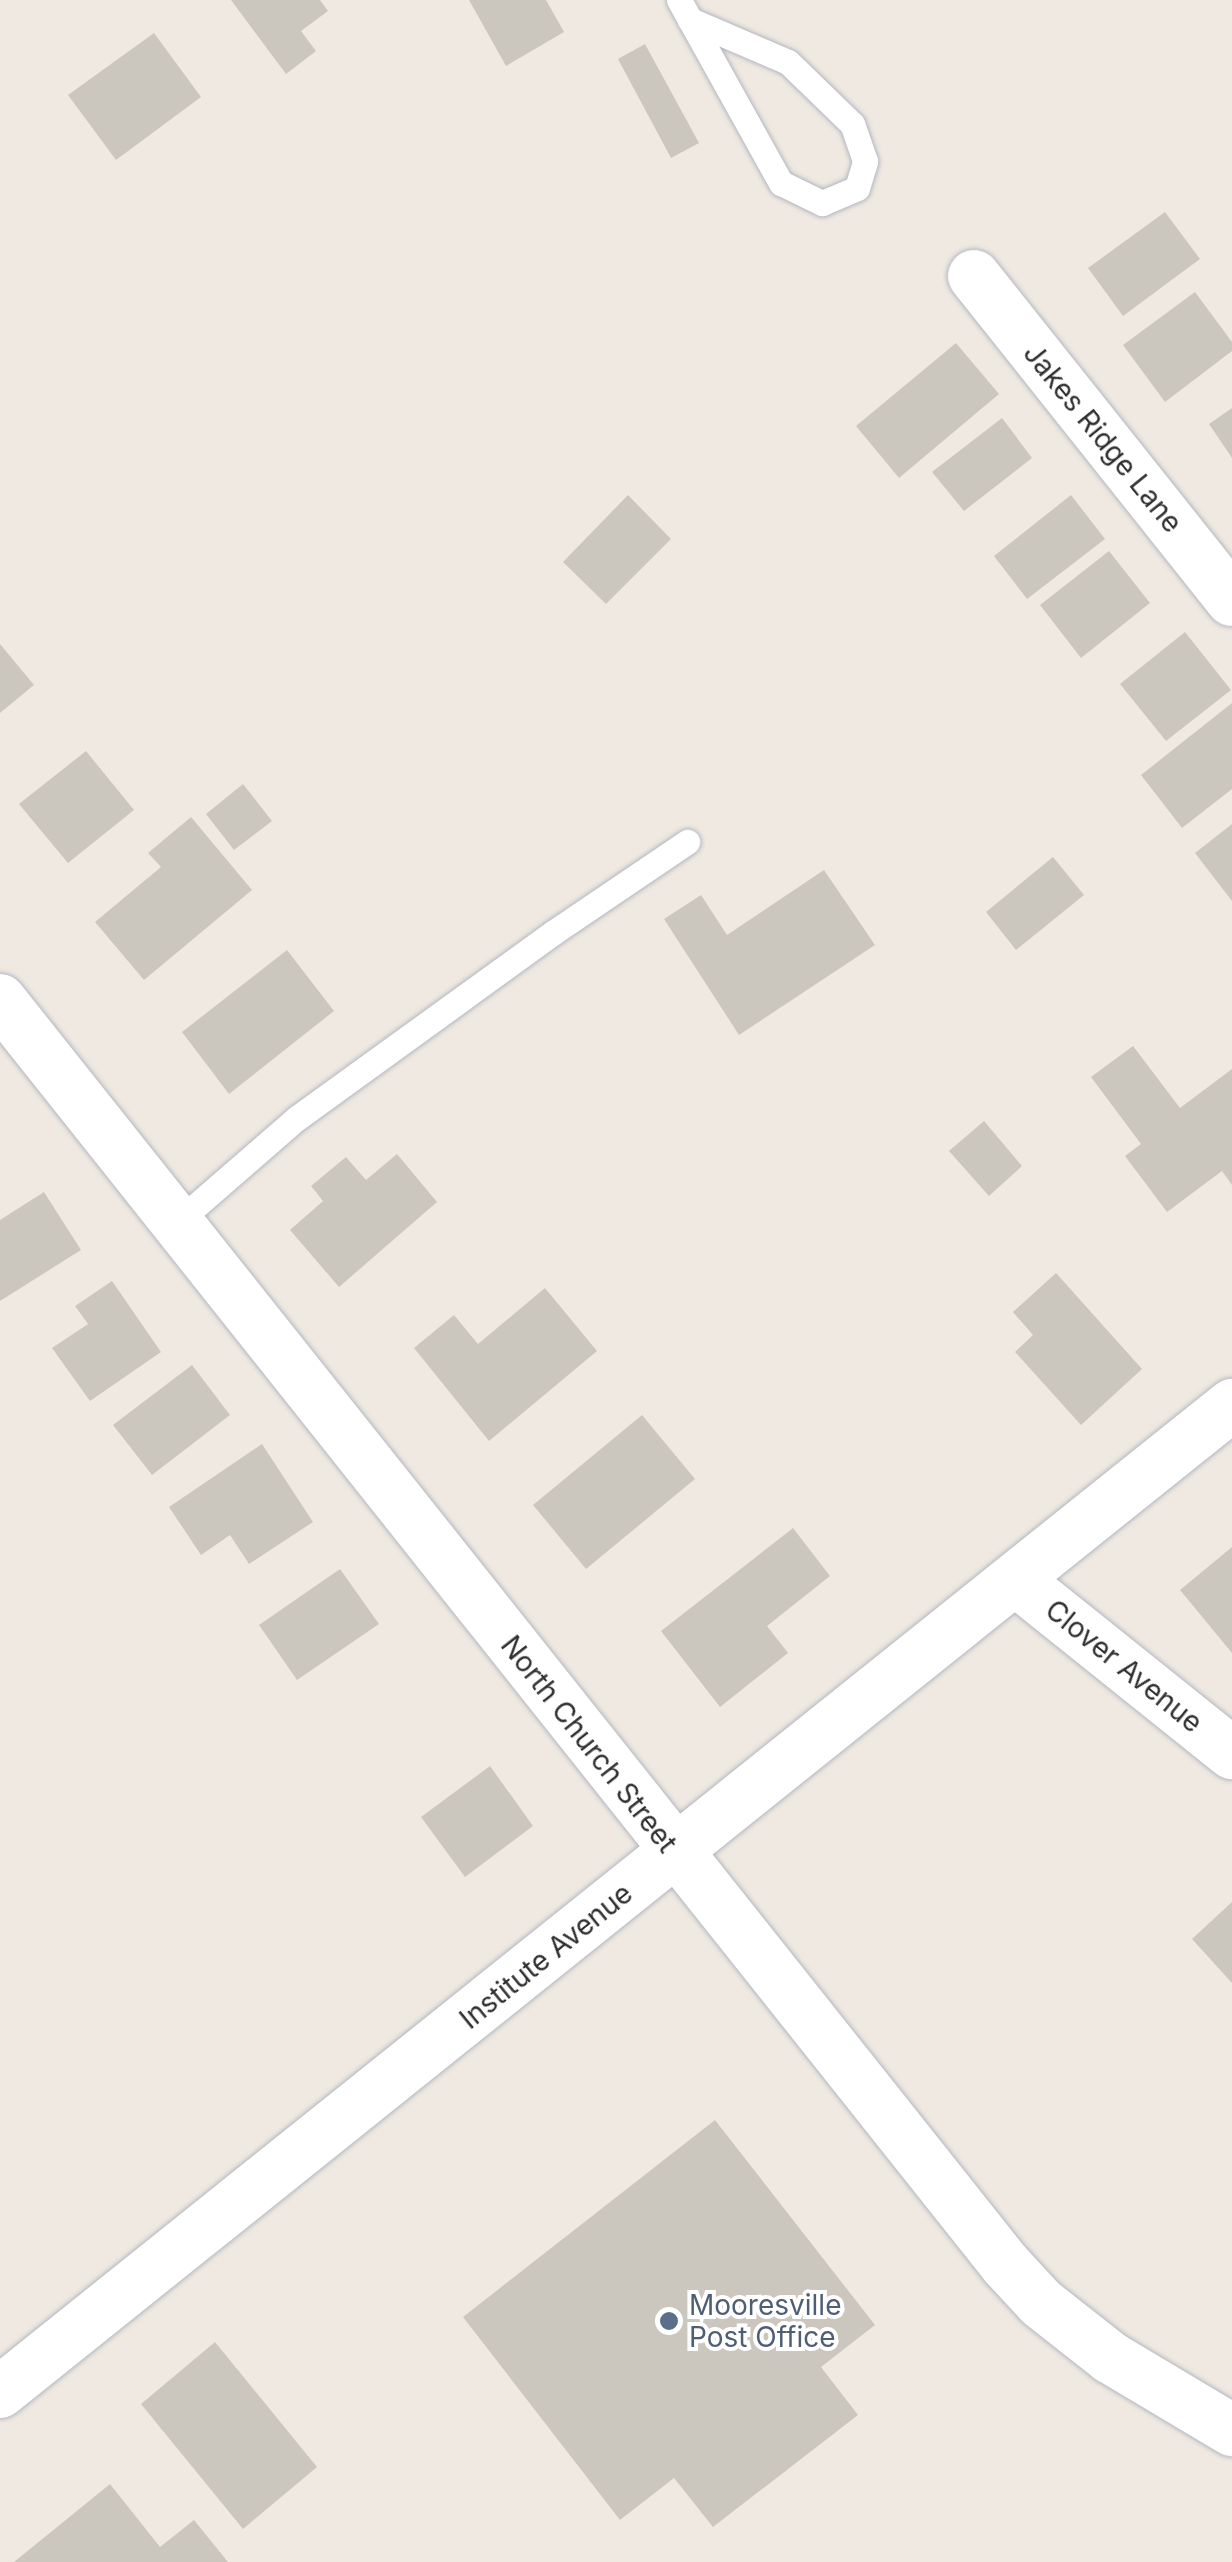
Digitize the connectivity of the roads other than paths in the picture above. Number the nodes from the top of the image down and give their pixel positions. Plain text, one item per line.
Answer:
1 (684, 10) edge
2 (974, 276) dead end
3 (1232, 600) edge
4 (687, 842) dead end
5 (0, 1000) edge
6 (176, 1223) junction
7 (1232, 1405) edge
8 (1016, 1580) junction
9 (1232, 1753) edge
10 (674, 1853) junction
11 (0, 2392) edge
12 (1232, 2430) edge

1 - 1 lane
2 - 3 street, Jakes Ridge Lane
4 - 6 lane
5 - 6 street, North Church Street
6 - 10 street, North Church Street
7 - 8 street, Institute Avenue
8 - 9 street, Clover Avenue
8 - 10 street, Institute Avenue
10 - 11 street, Institute Avenue
10 - 12 street, North Church Street

